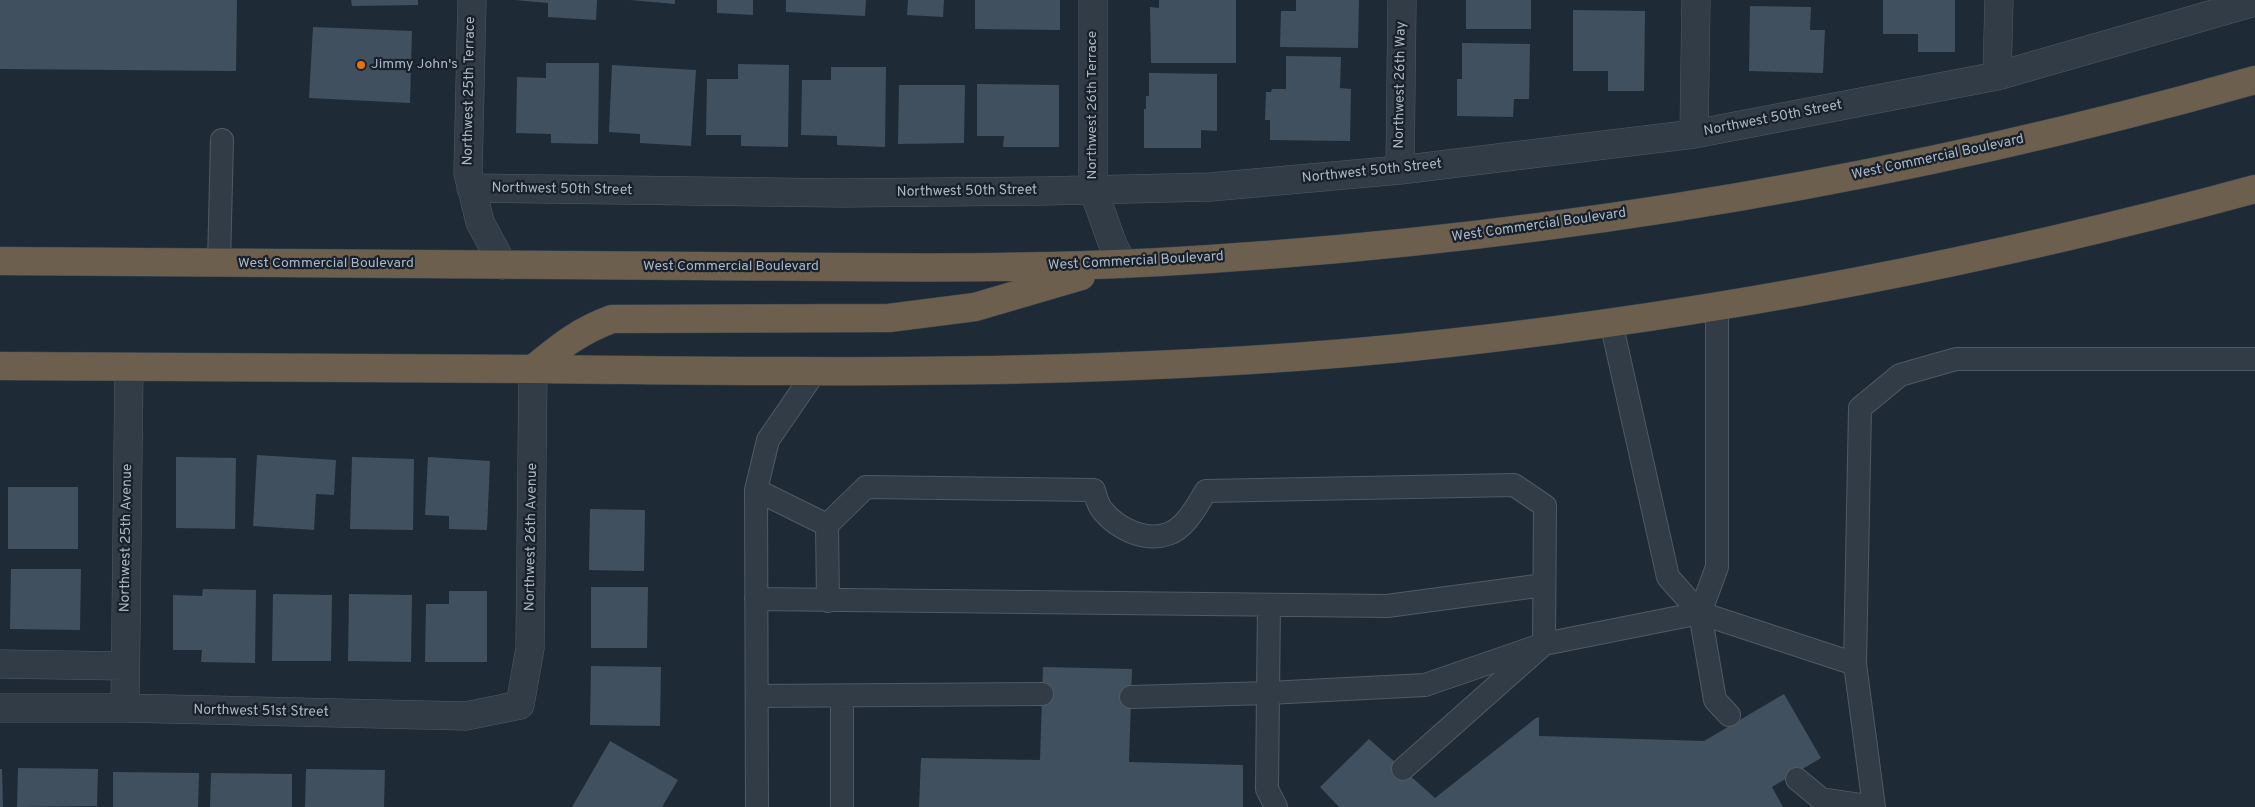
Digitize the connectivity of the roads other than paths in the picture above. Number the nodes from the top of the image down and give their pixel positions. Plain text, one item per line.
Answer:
1 (472, 0) edge
2 (1093, 0) edge
3 (1402, 0) edge
4 (1696, 0) edge
5 (1999, 0) edge
6 (2255, 2) edge
7 (1997, 76) junction
8 (2255, 80) edge
9 (1694, 134) junction
10 (222, 140) dead end
11 (1400, 170) junction
12 (471, 188) junction
13 (1094, 189) junction
14 (2255, 189) edge
15 (0, 261) edge
16 (219, 263) junction
17 (1123, 264) junction
18 (503, 265) junction
19 (1717, 306) junction
20 (1612, 322) junction
21 (2255, 359) edge
22 (0, 366) edge
23 (129, 368) junction
24 (533, 369) junction
25 (814, 372) junction
26 (756, 490) junction
27 (827, 525) junction
28 (1544, 585) junction
29 (756, 599) junction
30 (828, 601) junction
31 (1269, 605) junction
32 (1700, 613) junction
33 (1544, 644) junction
34 (0, 664) edge
35 (1855, 664) junction
36 (126, 666) junction
37 (1042, 694) dead end
38 (1268, 694) junction
39 (757, 696) junction
40 (842, 696) junction
41 (1131, 697) dead end
42 (520, 704) joint
43 (0, 708) edge
44 (125, 708) junction
45 (1728, 715) dead end
46 (1403, 769) dead end
47 (1797, 779) dead end
48 (757, 807) edge
49 (842, 807) edge
50 (1276, 807) edge
51 (1874, 807) edge

1 - 12 street, Northwest 25th Terrace
2 - 13 street, Northwest 26th Terrace
3 - 11 street, Northwest 26th Way
4 - 9 street
5 - 7 street
6 - 7 street, Northwest 50th Street
7 - 9 street, Northwest 50th Street
8 - 17 highway, West Commercial Boulevard
9 - 11 street, Northwest 50th Street
10 - 16 lane
11 - 13 street, Northwest 50th Street
12 - 13 street, Northwest 50th Street
12 - 18 street, Northwest 25th Terrace
13 - 17 street, Northwest 26th Terrace
14 - 19 highway
15 - 16 highway, West Commercial Boulevard
16 - 18 highway, West Commercial Boulevard
17 - 18 highway, West Commercial Boulevard
17 - 24 highway
19 - 20 highway
19 - 32 lane
20 - 25 highway
20 - 32 lane
21 - 35 lane
22 - 23 highway
23 - 24 highway
23 - 36 street, Northwest 25th Avenue
24 - 25 highway
24 - 42 street, Northwest 26th Avenue
25 - 26 lane
26 - 27 lane
26 - 29 lane
27 - 28 lane
27 - 30 lane
28 - 31 lane
28 - 33 lane
29 - 30 lane
29 - 39 lane
30 - 31 lane
31 - 38 lane
32 - 33 lane
32 - 35 lane
32 - 45 lane
33 - 38 lane
33 - 46 lane
34 - 36 street
35 - 51 lane
36 - 44 street, Northwest 25th Avenue
37 - 40 lane
38 - 41 lane
38 - 50 lane
39 - 40 lane
39 - 48 lane
40 - 49 lane
42 - 44 street, Northwest 51st Street
43 - 44 street, Northwest 51st Street
47 - 51 lane

